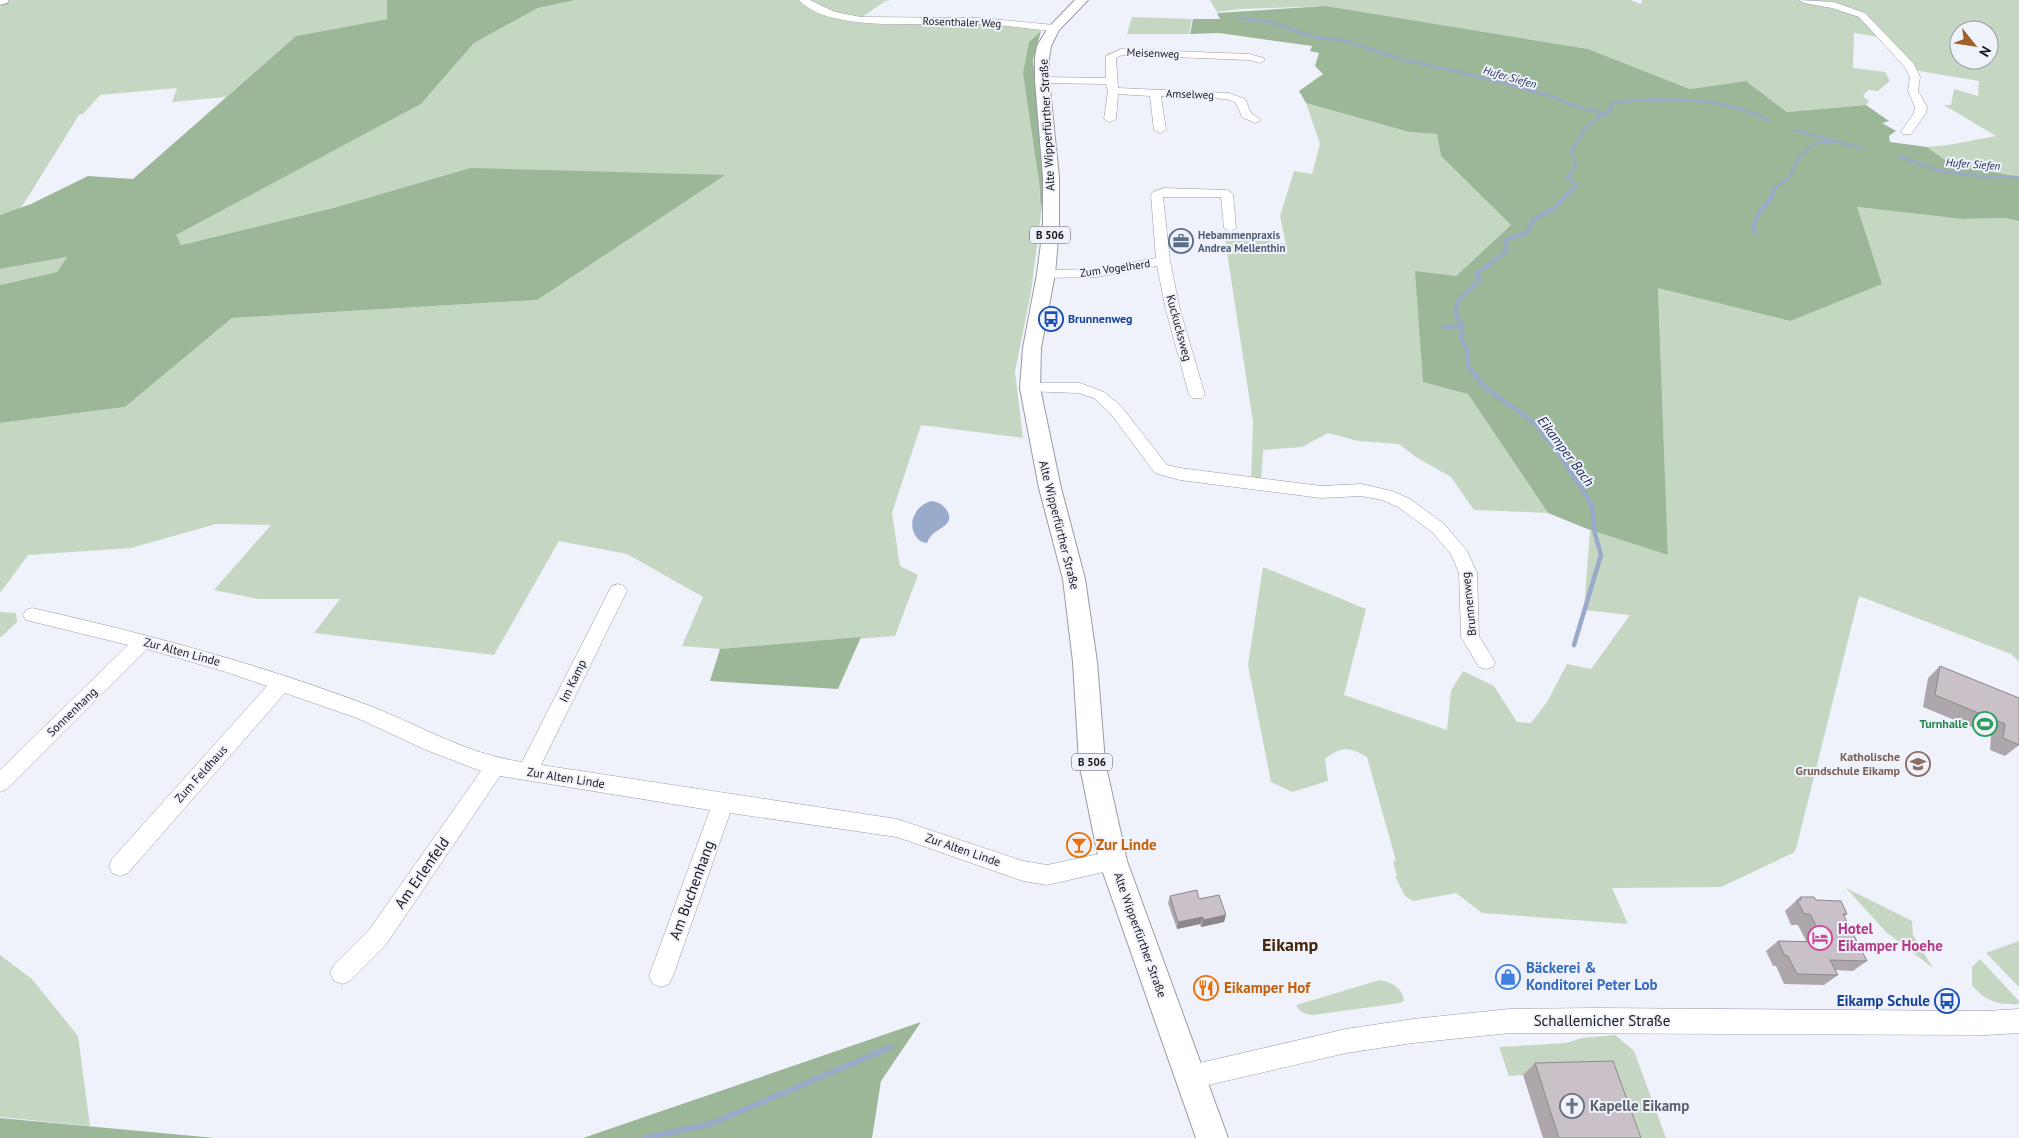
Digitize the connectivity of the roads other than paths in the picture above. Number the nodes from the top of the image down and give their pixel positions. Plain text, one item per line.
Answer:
1 (804, 0) edge
2 (1082, 0) edge
3 (1804, 0) edge
4 (1054, 28) junction
5 (1260, 60) dead end
6 (1042, 80) junction
7 (1112, 86) junction
8 (1155, 93) junction
9 (1110, 119) dead end
10 (1255, 120) dead end
11 (1160, 130) dead end
12 (1907, 132) dead end
13 (1230, 228) dead end
14 (1163, 261) junction
15 (1046, 274) junction
16 (1030, 388) junction
17 (1197, 395) dead end
18 (618, 591) dead end
19 (32, 615) dead end
20 (144, 641) junction
21 (1486, 662) dead end
22 (282, 683) junction
23 (495, 767) junction
24 (528, 771) junction
25 (0, 783) edge
26 (723, 804) junction
27 (1113, 861) junction
28 (120, 866) dead end
29 (342, 973) dead end
30 (660, 976) dead end
31 (2019, 1021) edge
32 (1191, 1077) junction
33 (1212, 1138) edge

1 - 4 street, Rosenthaler Weg
2 - 4 main road, Alte Wipperfürther Straße / B 506
3 - 12 street
4 - 6 main road, Alte Wipperfürther Straße / B 506
5 - 7 street, Meisenweg
6 - 7 street
6 - 15 main road, Alte Wipperfürther Straße / B 506
7 - 8 street, Amselweg
7 - 9 street
8 - 10 street, Amselweg
8 - 11 street
13 - 14 street, Zum Vogelherd
14 - 15 street, Zum Vogelherd
14 - 17 street, Kuckucksweg
15 - 16 main road, Alte Wipperfürther Straße / B 506
16 - 21 street, Brunnenweg
16 - 27 main road, Alte Wipperfürther Straße / B 506
18 - 24 street, Im Kamp
19 - 20 street, Zur Alten Linde
20 - 22 street, Zur Alten Linde
20 - 25 street, Sonnenhang
22 - 23 street, Zur Alten Linde
22 - 28 street, Zum Feldhaus
23 - 24 street, Zur Alten Linde
23 - 29 street, Am Erlenfeld
24 - 26 street, Zur Alten Linde
26 - 27 street, Zur Alten Linde
26 - 30 street, Am Buchenhang
27 - 32 main road, Alte Wipperfürther Straße / B 506
31 - 32 street, Schallemicher Straße
32 - 33 main road, Alte Wipperfürther Straße / B 506

